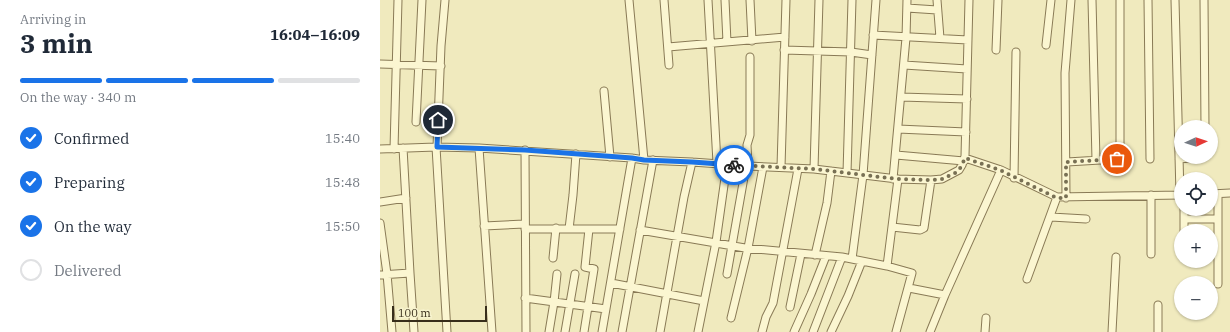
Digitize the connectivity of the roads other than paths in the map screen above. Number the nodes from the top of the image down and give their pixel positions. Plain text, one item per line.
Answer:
1 (398, 0) edge
2 (422, 0) edge
3 (445, 0) edge
4 (629, 0) edge
5 (664, 0) edge
6 (708, 0) edge
7 (725, 0) edge
8 (750, 0) edge
9 (786, 0) edge
10 (819, 0) edge
11 (852, 0) edge
12 (876, 0) edge
13 (907, 0) edge
14 (937, 0) edge
15 (969, 0) edge
16 (998, 0) edge
17 (1051, 0) edge
18 (1070, 0) edge
19 (1092, 0) edge
20 (1120, 0) edge
21 (1148, 0) edge
22 (1175, 0) edge
23 (1204, 0) edge
24 (907, 8) junction
25 (937, 10) junction
26 (873, 35) junction
27 (785, 37) junction
28 (906, 38) junction
29 (940, 38) junction
30 (968, 40) junction
31 (752, 41) junction
32 (727, 42) junction
33 (710, 44) junction
34 (1046, 45) dead end
35 (668, 47) junction
36 (784, 50) junction
37 (996, 50) dead end
38 (818, 52) junction
39 (851, 52) junction
40 (1016, 52) dead end
41 (872, 55) junction
42 (750, 57) dead end
43 (380, 64) edge
44 (396, 64) junction
45 (419, 65) junction
46 (669, 65) dead end
47 (904, 65) junction
48 (441, 66) junction
49 (967, 69) junction
50 (604, 91) dead end
51 (901, 97) junction
52 (967, 99) junction
53 (1178, 120) edge
54 (1205, 120) edge
55 (416, 122) dead end
56 (898, 129) junction
57 (966, 132) junction
58 (437, 147) junction
59 (403, 148) junction
60 (479, 148) junction
61 (380, 149) edge
62 (394, 149) junction
63 (525, 150) junction
64 (576, 154) junction
65 (896, 155) junction
66 (610, 157) junction
67 (632, 158) junction
68 (964, 159) junction
69 (1150, 159) dead end
70 (644, 160) junction
71 (653, 160) junction
72 (1096, 160) junction
73 (692, 162) junction
74 (1066, 162) junction
75 (717, 163) junction
76 (727, 164) junction
77 (746, 166) junction
78 (763, 167) junction
79 (781, 167) junction
80 (798, 169) junction
81 (814, 169) junction
82 (1000, 170) junction
83 (831, 171) junction
84 (847, 173) junction
85 (863, 175) junction
86 (1014, 178) junction
87 (896, 179) junction
88 (931, 180) junction
89 (1230, 193) edge
90 (1218, 194) edge
91 (1151, 195) junction
92 (1174, 195) edge
93 (406, 198) junction
94 (1057, 198) junction
95 (1066, 198) junction
96 (380, 202) edge
97 (1051, 216) junction
98 (1218, 216) edge
99 (1086, 219) dead end
100 (1184, 219) joint
101 (1218, 219) junction
102 (380, 223) edge
103 (1184, 224) edge
104 (484, 226) junction
105 (524, 226) junction
106 (892, 227) junction
107 (556, 228) junction
108 (569, 229) junction
109 (589, 229) junction
110 (620, 229) junction
111 (640, 230) junction
112 (677, 236) junction
113 (716, 242) junction
114 (732, 246) junction
115 (748, 248) junction
116 (783, 252) junction
117 (801, 254) junction
118 (1151, 254) dead end
119 (815, 255) junction
120 (826, 256) junction
121 (842, 257) junction
122 (1116, 257) dead end
123 (553, 258) dead end
124 (852, 259) junction
125 (862, 261) junction
126 (887, 266) junction
127 (410, 273) junction
128 (557, 274) dead end
129 (575, 274) dead end
130 (727, 274) dead end
131 (383, 275) edge
132 (1218, 276) edge
133 (1027, 279) dead end
134 (611, 283) junction
135 (630, 287) junction
136 (909, 288) junction
137 (667, 294) junction
138 (945, 295) junction
139 (525, 298) junction
140 (704, 301) junction
141 (554, 302) junction
142 (570, 304) junction
143 (1158, 305) dead end
144 (589, 307) junction
145 (790, 307) dead end
146 (606, 309) junction
147 (731, 318) dead end
148 (986, 318) dead end
149 (392, 332) edge
150 (414, 332) edge
151 (447, 332) edge
152 (492, 332) edge
153 (526, 332) edge
154 (549, 332) edge
155 (565, 332) edge
156 (584, 332) edge
157 (602, 332) edge
158 (622, 332) edge
159 (660, 332) edge
160 (698, 332) edge
161 (762, 332) edge
162 (794, 332) edge
163 (813, 332) edge
164 (831, 332) edge
165 (896, 332) edge
166 (930, 332) edge
167 (985, 332) edge
168 (1112, 332) edge
169 (1158, 332) edge

1 - 44 street
2 - 45 street
3 - 48 street
4 - 70 street
5 - 35 street
6 - 33 street
7 - 32 street
8 - 31 street
9 - 27 street
10 - 38 street
11 - 39 street
12 - 26 street
13 - 24 street
14 - 25 street
15 - 30 street
16 - 37 street
17 - 34 street
18 - 74 street
19 - 72 street
20 - 72 street
21 - 69 street
22 - 53 street
23 - 54 street
24 - 25 street
24 - 28 street
25 - 29 street
26 - 28 street
26 - 41 street
27 - 31 street
27 - 36 street
28 - 29 street
28 - 47 street
29 - 30 street
30 - 49 street
31 - 32 street
32 - 33 street
33 - 35 street
33 - 75 street
35 - 46 street
36 - 38 street
36 - 79 street
38 - 39 street
38 - 81 street
39 - 41 street
39 - 84 street
40 - 86 street
41 - 85 street
42 - 77 street
43 - 44 street
44 - 45 street
44 - 62 street
45 - 48 street
45 - 55 street
47 - 49 street
47 - 51 street
48 - 58 street
49 - 52 street
50 - 66 street
51 - 52 street
51 - 56 street
52 - 57 street
56 - 57 street
56 - 65 street
57 - 68 street
58 - 59 street
58 - 60 street
58 - 151 street
59 - 62 street
59 - 93 street
60 - 63 street
60 - 104 street
61 - 62 street
63 - 64 street
63 - 105 street
64 - 66 street
64 - 108 street
65 - 68 street
65 - 87 street
66 - 67 street
67 - 70 street
67 - 110 street
68 - 82 street
68 - 88 street
70 - 71 street
71 - 73 street
71 - 111 street
72 - 74 street
73 - 75 street
73 - 112 street
74 - 95 street
75 - 76 street
76 - 77 street
76 - 113 street
77 - 78 street
77 - 114 street
78 - 79 street
78 - 115 street
79 - 80 street
80 - 81 street
80 - 116 street
81 - 83 street
82 - 86 street
82 - 138 street
83 - 84 street
83 - 119 street
84 - 85 street
85 - 87 street
85 - 124 street
86 - 94 street
87 - 88 street
87 - 106 street
88 - 106 street
89 - 90 street
91 - 92 street
91 - 95 street
91 - 118 street
93 - 96 street
93 - 127 street
94 - 95 street
94 - 97 street
97 - 99 street
97 - 133 street
98 - 101 street
100 - 101 street
100 - 103 street
101 - 132 street
102 - 131 street
104 - 105 street
104 - 152 street
105 - 107 street
105 - 139 street
106 - 126 street
107 - 108 street
107 - 123 street
108 - 109 street
109 - 110 street
109 - 144 street
110 - 134 street
111 - 112 street
111 - 135 street
112 - 113 street
112 - 137 street
113 - 114 street
113 - 140 street
114 - 115 street
114 - 130 street
115 - 116 street
115 - 147 street
116 - 117 street
116 - 161 street
117 - 119 street
117 - 145 street
119 - 120 street
120 - 121 street
120 - 162 street
121 - 124 street
121 - 163 street
122 - 168 street
124 - 125 street
125 - 126 street
125 - 164 street
126 - 136 street
127 - 131 street
127 - 150 street
128 - 141 street
129 - 142 street
131 - 149 street
134 - 135 street
134 - 146 street
135 - 137 street
135 - 158 street
136 - 138 street
136 - 165 street
137 - 140 street
137 - 159 street
138 - 166 street
139 - 141 street
139 - 153 street
140 - 160 street
141 - 142 street
141 - 154 street
142 - 144 street
142 - 155 street
143 - 169 street
144 - 146 street
144 - 156 street
146 - 157 street
148 - 167 street

